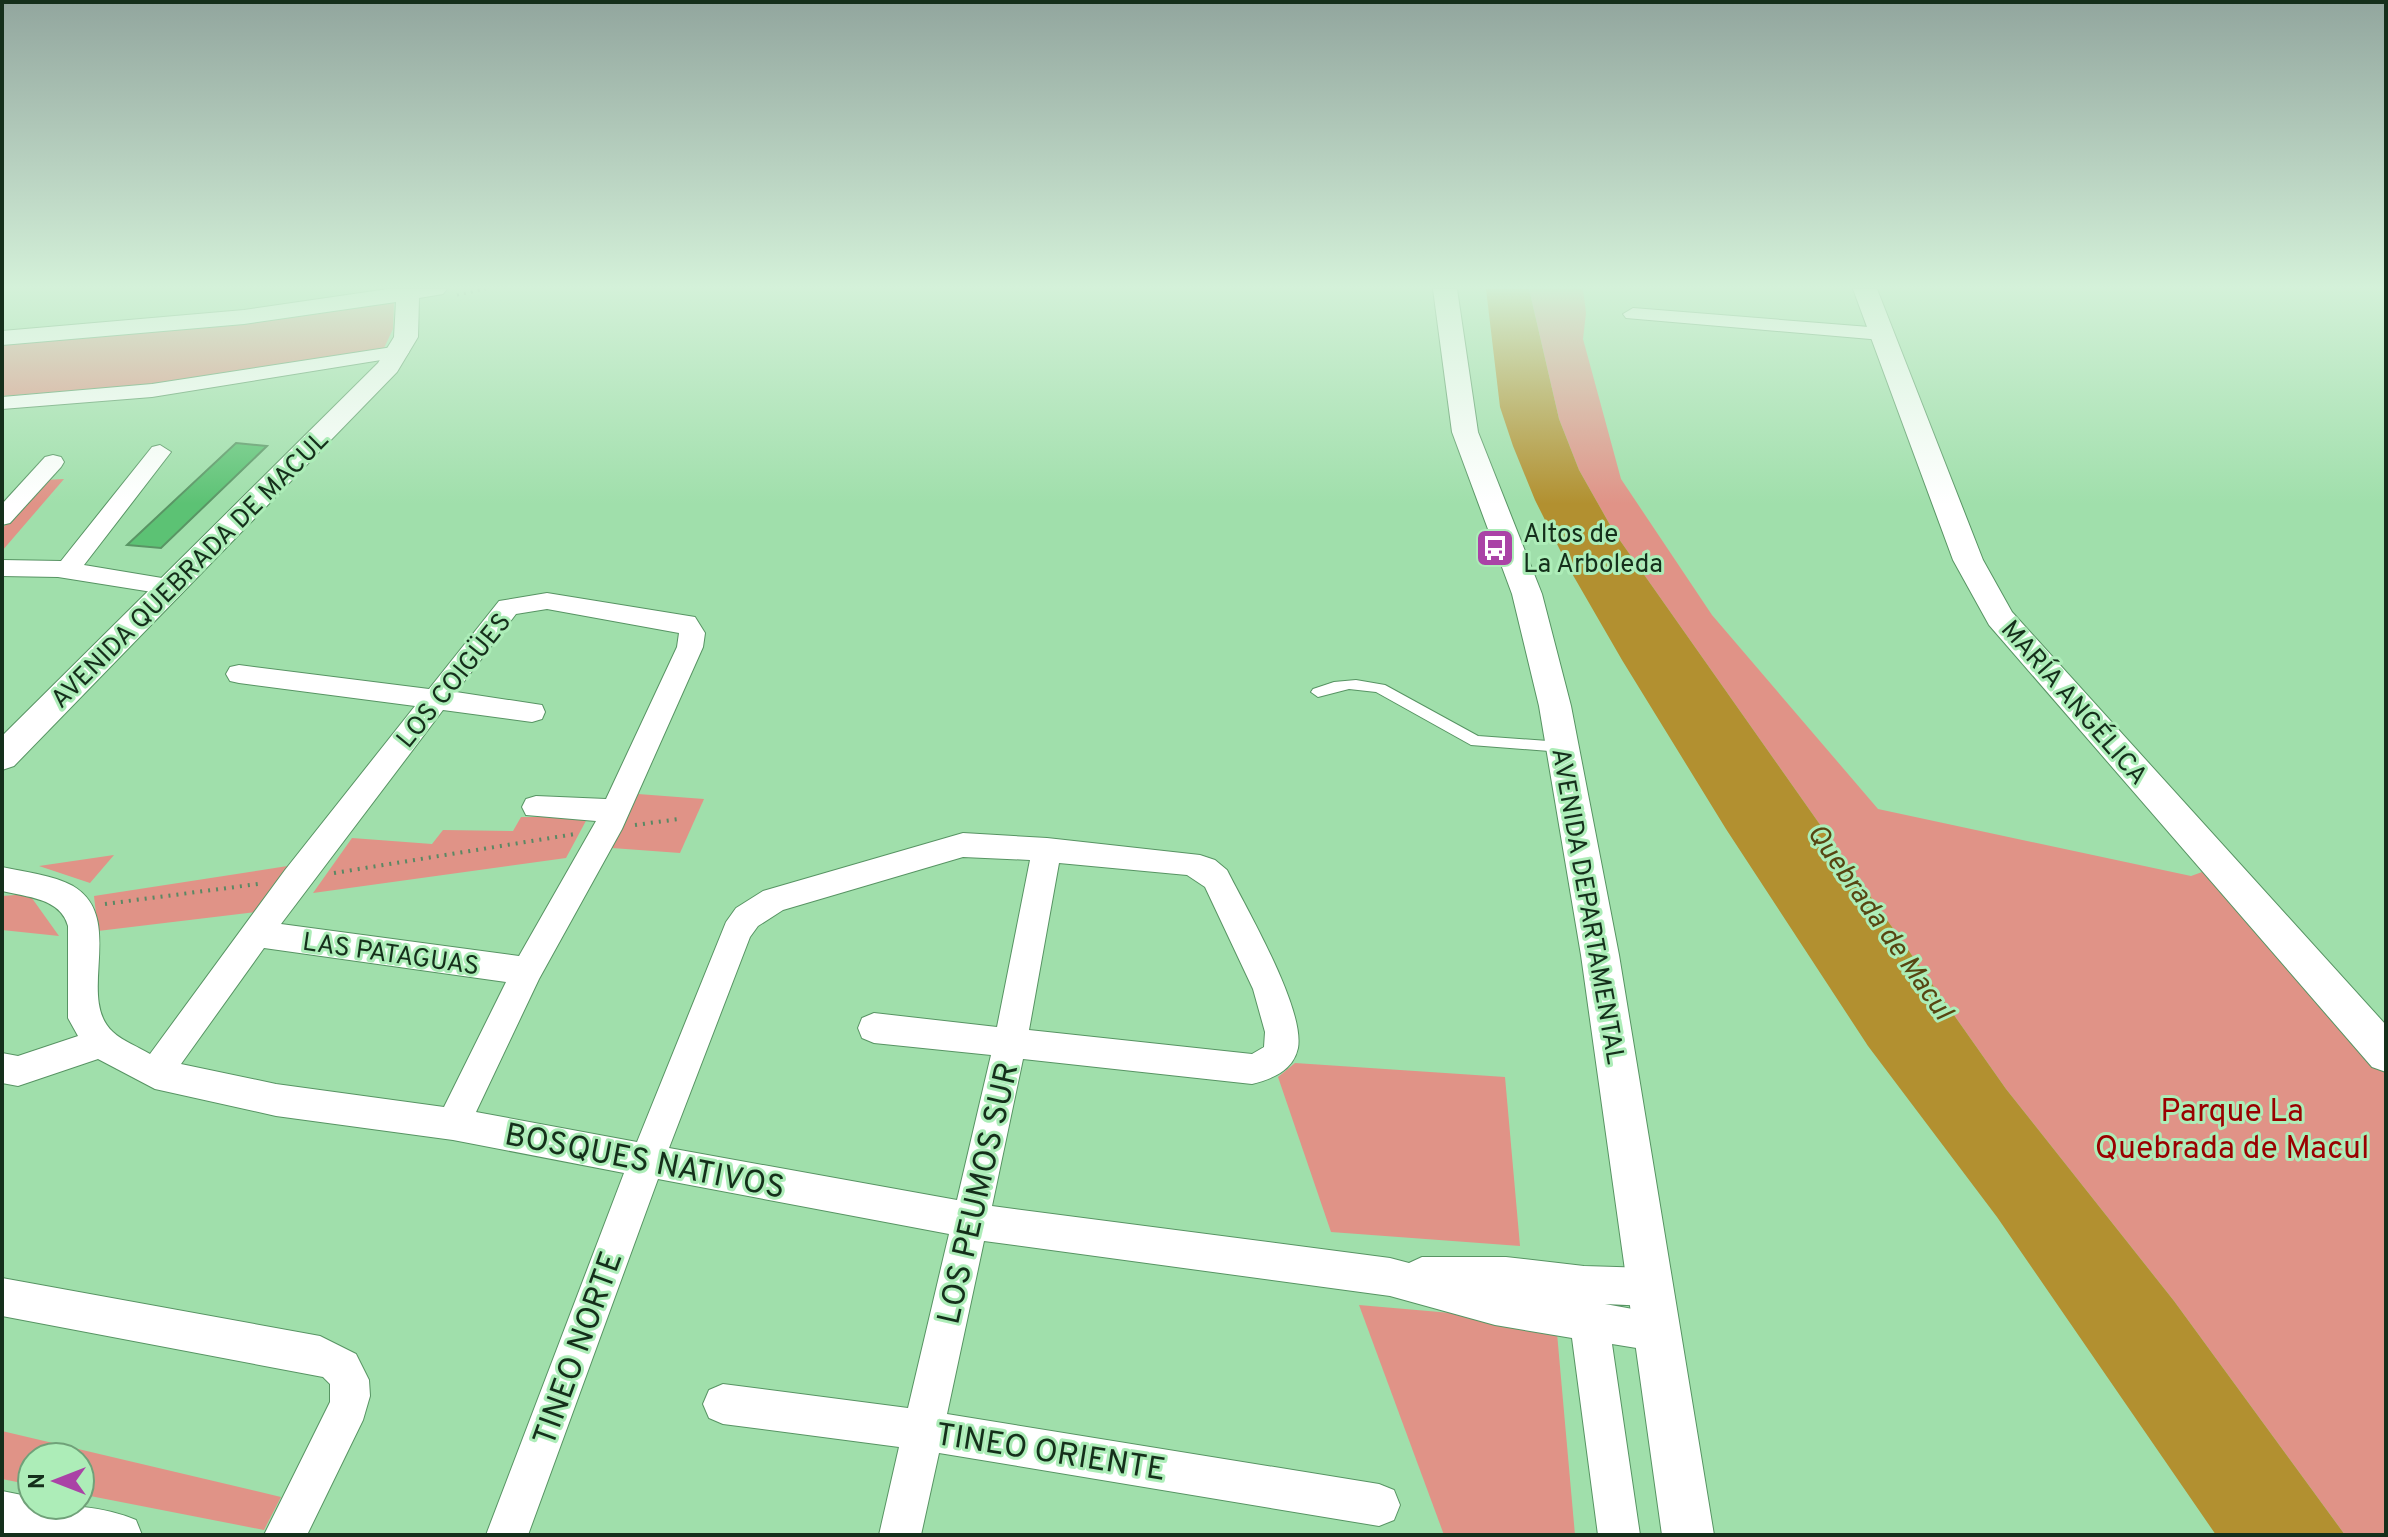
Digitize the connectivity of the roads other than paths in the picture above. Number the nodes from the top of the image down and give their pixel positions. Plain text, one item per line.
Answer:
1 (344, 361) edge
2 (392, 361) edge
3 (1455, 361) edge
4 (1892, 361) edge
5 (2, 403) edge
6 (160, 452) dead end
7 (53, 462) dead end
8 (2, 518) edge
9 (2, 568) edge
10 (67, 570) junction
11 (171, 587) junction
12 (239, 674) dead end
13 (1318, 692) dead end
14 (434, 701) junction
15 (532, 712) dead end
16 (1562, 747) junction
17 (2, 757) edge
18 (536, 807) dead end
19 (611, 820) junction
20 (1047, 850) junction
21 (12, 883) edge
22 (255, 934) junction
23 (527, 971) junction
24 (874, 1028) dead end
25 (101, 1043) junction
26 (1010, 1043) junction
27 (2386, 1054) edge
28 (2, 1068) edge
29 (155, 1074) junction
30 (453, 1124) junction
31 (647, 1160) junction
32 (972, 1221) junction
33 (1649, 1287) junction
34 (2, 1297) edge
35 (1586, 1303) junction
36 (1655, 1332) junction
37 (723, 1404) dead end
38 (923, 1430) junction
39 (1379, 1505) dead end
40 (2, 1512) edge
41 (121, 1535) edge
42 (285, 1535) edge
43 (507, 1535) edge
44 (900, 1535) edge
45 (1619, 1535) edge
46 (1688, 1535) edge

1 - 5 street
2 - 11 street, AVENIDA QUEBRADA DE MACUL
3 - 16 street, AVENIDA DEPARTAMENTAL
4 - 27 street, MARÍA ANGÉLICA
6 - 10 street
7 - 8 street
9 - 10 street
10 - 11 street
11 - 17 street, AVENIDA QUEBRADA DE MACUL
12 - 14 street
13 - 16 lane
14 - 15 street
14 - 19 street, LOS COIGÜES
14 - 22 street, LOS COIGÜES
16 - 33 street, AVENIDA DEPARTAMENTAL
18 - 19 street
19 - 23 street, LOS COIGÜES
20 - 26 street, LOS PEUMOS SUR
20 - 26 street
20 - 31 street, TINEO NORTE
21 - 25 street
22 - 23 street, LAS PATAGUAS
22 - 29 street, LOS COIGÜES
23 - 30 street, LOS COIGÜES
24 - 26 street
25 - 28 street
25 - 29 street, BOSQUES NATIVOS
26 - 32 street, LOS PEUMOS SUR
29 - 30 street, BOSQUES NATIVOS
30 - 31 street, BOSQUES NATIVOS
31 - 32 street, BOSQUES NATIVOS
31 - 43 street, TINEO NORTE
32 - 35 street, BOSQUES NATIVOS
32 - 38 street, LOS PEUMOS SUR
33 - 35 street, BOSQUES NATIVOS
33 - 36 street, AVENIDA DEPARTAMENTAL
34 - 42 street
35 - 36 street, BOSQUES NATIVOS
35 - 45 street
36 - 46 street, AVENIDA DEPARTAMENTAL
37 - 38 street, TINEO ORIENTE
38 - 39 street, TINEO ORIENTE
38 - 44 street, LOS PEUMOS SUR
40 - 41 street

